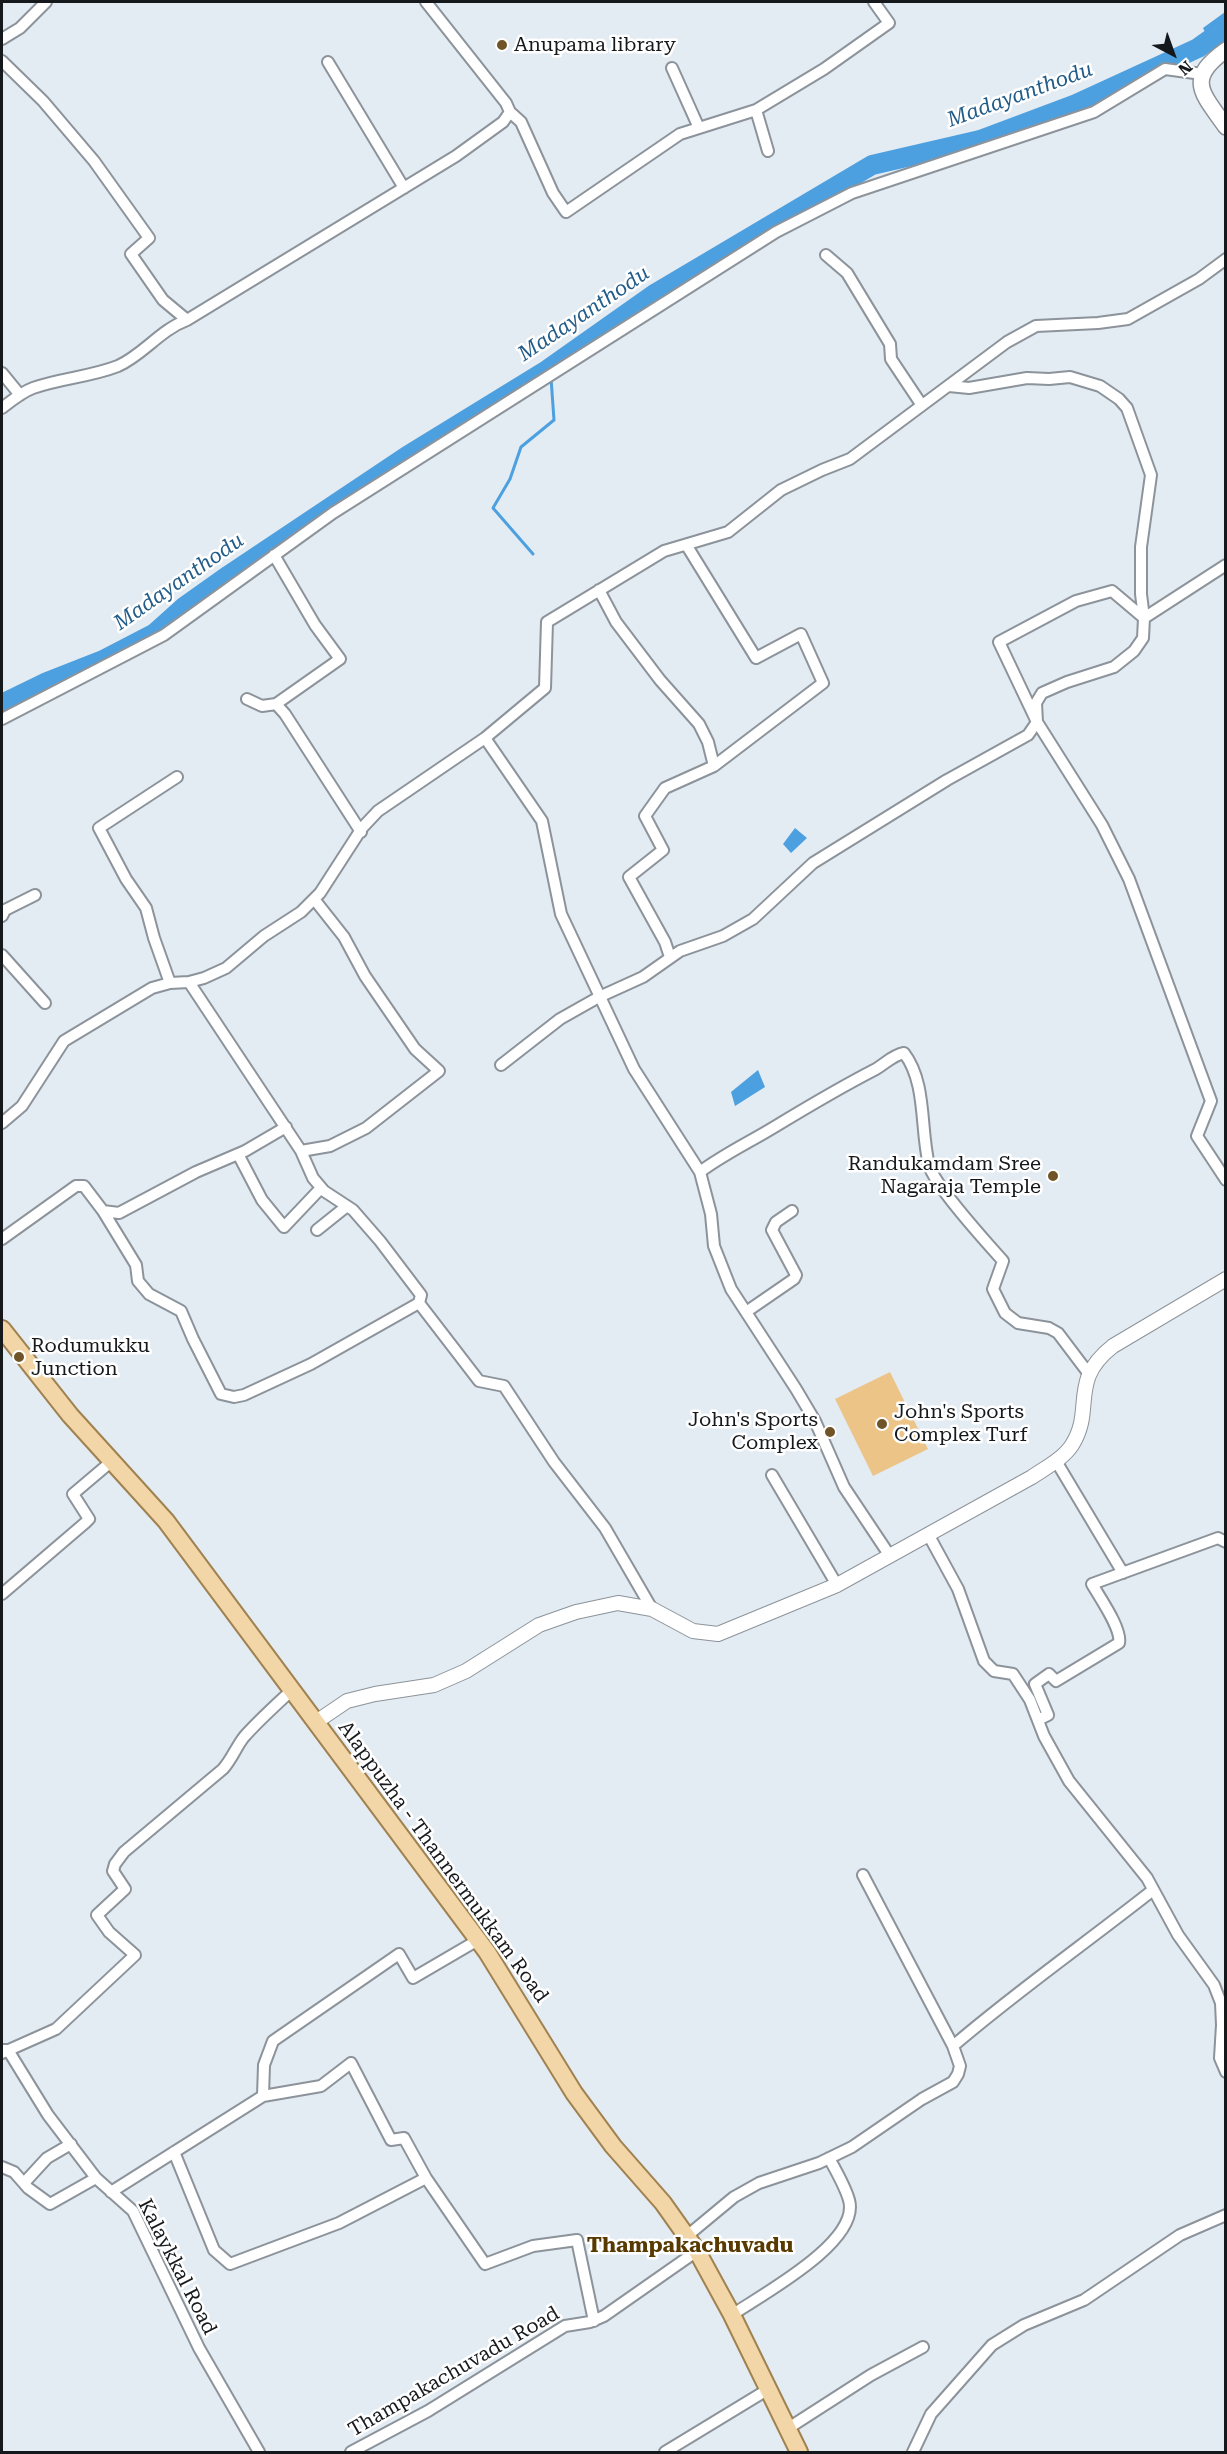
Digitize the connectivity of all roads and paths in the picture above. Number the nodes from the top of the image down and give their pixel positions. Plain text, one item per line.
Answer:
1 (46, 2) edge
2 (426, 2) edge
3 (874, 2) edge
4 (2, 39) edge
5 (1226, 50) edge
6 (2, 61) edge
7 (328, 62) dead end
8 (672, 68) dead end
9 (1202, 74) junction
10 (756, 110) junction
11 (510, 112) junction
12 (1226, 127) edge
13 (699, 128) junction
14 (768, 151) dead end
15 (404, 188) junction
16 (826, 255) dead end
17 (1226, 259) edge
18 (187, 320) junction
19 (2, 373) edge
20 (949, 386) junction
21 (20, 395) junction
22 (921, 404) junction
23 (2, 408) edge
24 (687, 546) junction
25 (274, 555) junction
26 (1226, 565) edge
27 (599, 590) junction
28 (1144, 618) junction
29 (247, 699) dead end
30 (276, 704) junction
31 (2, 719) edge
32 (1037, 722) junction
33 (485, 738) junction
34 (714, 766) junction
35 (177, 777) dead end
36 (360, 832) junction
37 (35, 896) dead end
38 (314, 899) junction
39 (2, 916) edge
40 (2, 955) edge
41 (670, 957) junction
42 (170, 982) junction
43 (189, 982) junction
44 (599, 997) junction
45 (45, 1003) dead end
46 (501, 1065) dead end
47 (2, 1123) edge
48 (286, 1127) junction
49 (301, 1151) junction
50 (238, 1154) junction
51 (700, 1172) junction
52 (1226, 1180) edge
53 (321, 1188) junction
54 (347, 1206) junction
55 (103, 1211) junction
56 (792, 1211) dead end
57 (318, 1230) dead end
58 (2, 1239) edge
59 (1226, 1279) edge
60 (419, 1303) junction
61 (746, 1312) junction
62 (4, 1336) edge
63 (1089, 1374) junction
64 (112, 1461) junction
65 (1056, 1461) junction
66 (772, 1475) dead end
67 (928, 1534) junction
68 (1226, 1542) edge
69 (890, 1556) junction
70 (1123, 1573) junction
71 (837, 1585) junction
72 (2, 1594) edge
73 (652, 1610) junction
74 (292, 1690) junction
75 (1038, 1720) junction
76 (316, 1722) junction
77 (863, 1875) dead end
78 (1153, 1890) junction
79 (478, 1940) junction
80 (953, 2046) junction
81 (4, 2051) edge
82 (1226, 2072) edge
83 (263, 2096) junction
84 (71, 2144) junction
85 (174, 2152) junction
86 (829, 2158) junction
87 (2, 2167) edge
88 (96, 2178) junction
89 (426, 2178) junction
90 (24, 2183) junction
91 (111, 2192) junction
92 (1226, 2215) edge
93 (687, 2236) junction
94 (697, 2251) junction
95 (732, 2315) junction
96 (594, 2321) junction
97 (923, 2347) dead end
98 (767, 2390) junction
99 (787, 2429) junction
100 (259, 2452) edge
101 (351, 2452) edge
102 (665, 2452) edge
103 (799, 2452) edge
104 (913, 2452) edge

1 - 4 street
2 - 11 street
3 - 10 street
5 - 9 main road
6 - 18 street
7 - 15 street
8 - 13 street
9 - 12 main road
9 - 25 street
10 - 13 street
10 - 14 street
11 - 13 street
11 - 15 street
15 - 18 street
16 - 22 street
17 - 20 street
18 - 21 street
19 - 21 street
20 - 22 street
20 - 28 street
21 - 23 street
22 - 24 street
24 - 27 street
24 - 34 street
25 - 30 street
25 - 31 street
26 - 28 street
27 - 33 street
27 - 34 street
28 - 32 street
28 - 32 street
29 - 30 street
30 - 36 street
32 - 41 street
32 - 52 street
33 - 36 street
33 - 44 street
34 - 41 street
35 - 42 street
36 - 38 street
37 - 39 street
38 - 43 street
38 - 49 street
40 - 45 street
41 - 44 street
42 - 43 street
42 - 47 street
43 - 48 street
44 - 46 street
44 - 51 street
48 - 49 street
48 - 50 street
49 - 53 street
50 - 53 street
50 - 55 street
51 - 61 street
51 - 63 street
53 - 54 street
54 - 57 street
54 - 60 street
55 - 58 street
55 - 60 street
56 - 61 street
59 - 63 street
60 - 73 street
61 - 69 street
62 - 64 main road, Alappuzha - Thannermukkam Road
63 - 65 street
64 - 72 street
64 - 74 main road, Alappuzha - Thannermukkam Road
65 - 67 street
65 - 70 street
66 - 71 street
67 - 69 street
67 - 75 street
68 - 70 street
69 - 71 street
70 - 75 street
71 - 73 street
73 - 76 street
74 - 76 main road, Alappuzha - Thannermukkam Road
74 - 81 street
75 - 78 street
76 - 79 main road, Alappuzha - Thannermukkam Road
77 - 80 street
78 - 80 street
78 - 82 street
79 - 83 street
79 - 93 main road, Alappuzha - Thannermukkam Road
80 - 86 street
81 - 84 street, Kalaykkal Road
83 - 85 street
83 - 89 street
84 - 88 street, Kalaykkal Road
84 - 90 street
85 - 89 street
85 - 91 street
86 - 93 street
86 - 95 street
87 - 90 street
88 - 90 street
88 - 91 street, Kalaykkal Road
89 - 96 street
91 - 100 street, Kalaykkal Road
92 - 104 street
93 - 94 main road, Alappuzha - Thannermukkam Road
94 - 95 main road, Alappuzha - Thannermukkam Road
94 - 96 street, Thampakachuvadu Road
95 - 98 main road, Alappuzha - Thannermukkam Road
96 - 101 street, Thampakachuvadu Road
97 - 99 street
98 - 99 main road, Alappuzha - Thannermukkam Road
98 - 102 street
99 - 103 main road, Alappuzha - Thannermukkam Road

